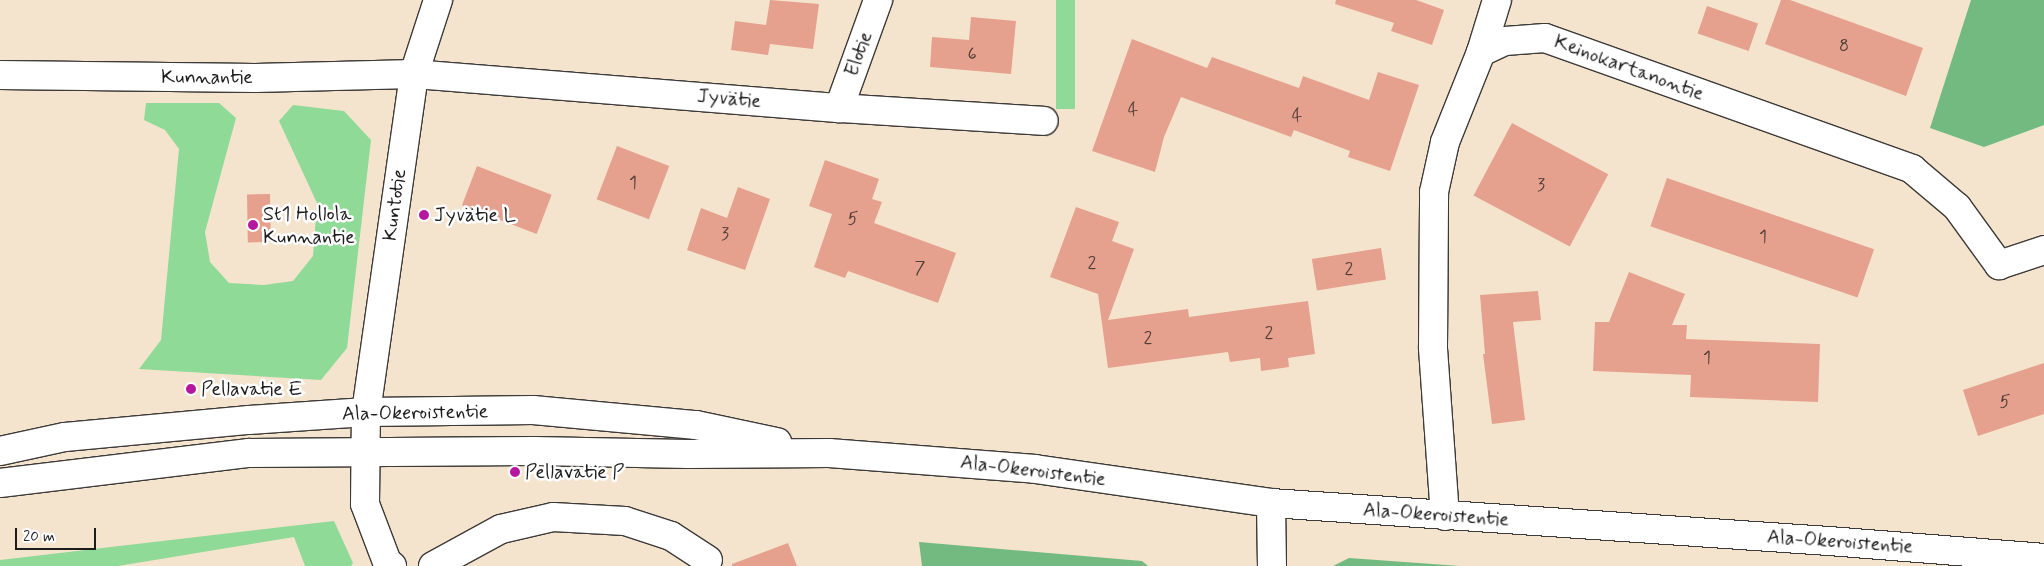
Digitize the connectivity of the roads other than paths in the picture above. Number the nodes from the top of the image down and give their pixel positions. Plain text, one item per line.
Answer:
1 (438, 0) edge
2 (878, 0) edge
3 (1497, 0) edge
4 (1481, 52) junction
5 (414, 74) junction
6 (0, 75) edge
7 (839, 108) junction
8 (1044, 121) dead end
9 (2044, 250) edge
10 (366, 412) junction
11 (0, 451) edge
12 (366, 452) junction
13 (829, 453) junction
14 (0, 483) edge
15 (1271, 503) junction
16 (1444, 516) junction
17 (2044, 558) edge
18 (708, 560) dead end
19 (387, 565) edge
20 (433, 566) edge
21 (1272, 566) edge

1 - 5 street, Kuntotie
2 - 7 street, Elotie
3 - 4 street
4 - 9 street, Keinokartanontie
4 - 16 street
5 - 6 street, Kunnantie
5 - 7 street, Jyvätie
5 - 10 street, Kuntotie
7 - 8 street, Jyvätie
10 - 11 street, Ala-Okeroistentie
10 - 12 street, Kuntotie
10 - 13 street, Ala-Okeroistentie
12 - 13 street, Ala-Okeroistentie
12 - 14 street, Ala-Okeroistentie
12 - 19 street, Kuntotie
13 - 15 street, Ala-Okeroistentie
15 - 16 street, Ala-Okeroistentie
15 - 21 street
16 - 17 street, Ala-Okeroistentie
18 - 20 street

